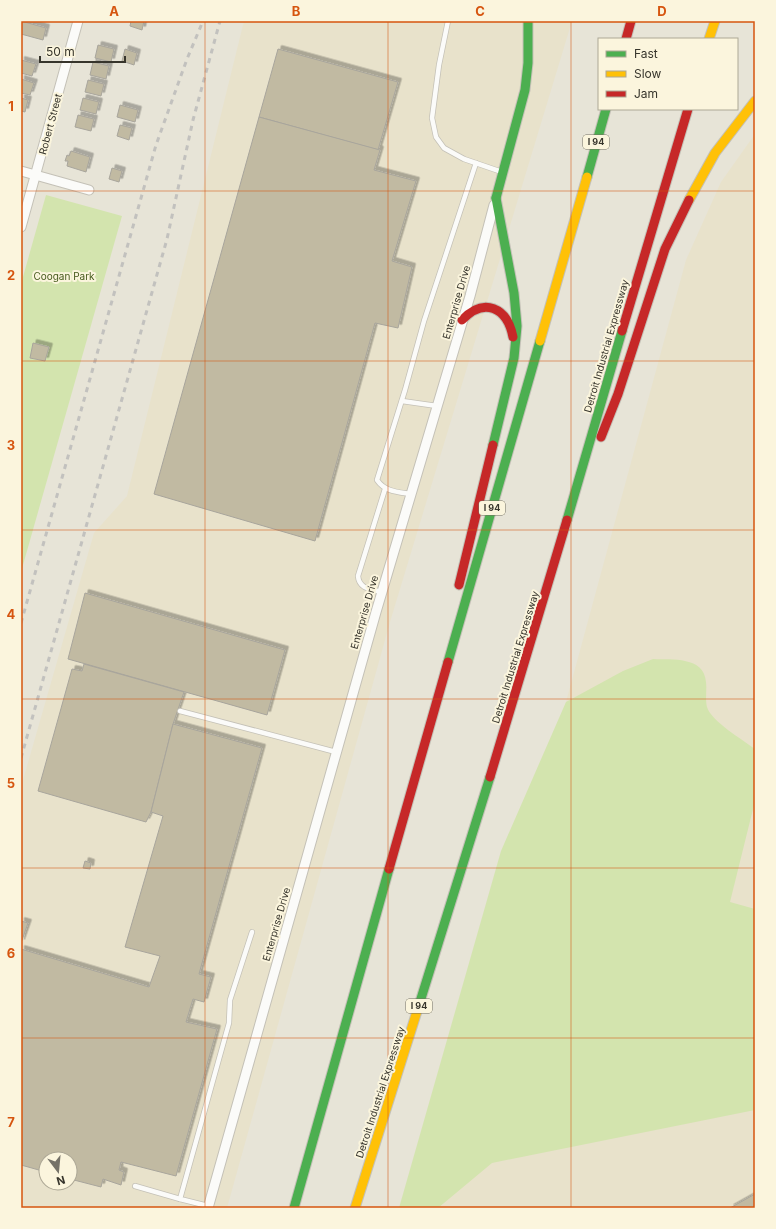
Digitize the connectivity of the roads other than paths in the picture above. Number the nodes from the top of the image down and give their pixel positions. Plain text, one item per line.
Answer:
1 (78, 21) edge
2 (448, 21) edge
3 (528, 21) edge
4 (631, 21) edge
5 (715, 21) edge
6 (626, 38) edge
7 (709, 38) edge
8 (755, 101) edge
9 (606, 110) edge
10 (688, 110) edge
11 (476, 163) junction
12 (21, 171) edge
13 (503, 172) junction
14 (36, 175) junction
15 (89, 190) dead end
16 (496, 198) junction
17 (21, 227) edge
18 (462, 320) junction
19 (515, 351) junction
20 (402, 401) junction
21 (437, 406) junction
22 (385, 489) junction
23 (411, 494) junction
24 (571, 508) junction
25 (382, 592) junction
26 (457, 593) dead end
27 (451, 616) dead end
28 (180, 710) dead end
29 (336, 752) junction
30 (397, 841) junction
31 (252, 932) dead end
32 (135, 1186) dead end
33 (180, 1199) junction
34 (208, 1207) edge
35 (294, 1208) edge
36 (355, 1208) edge

1 - 14 street, Robert Street
2 - 11 lane
3 - 13 main road, Enterprise Drive
4 - 6 main road
5 - 7 main road
8 - 24 main road
9 - 30 main road, I 94
10 - 24 main road, Detroit Industrial Expressway / I 94
11 - 13 lane
11 - 20 lane
12 - 14 street
13 - 16 main road, Enterprise Drive
14 - 15 street
14 - 17 street, Robert Street
16 - 18 street, Enterprise Drive
16 - 19 main road
18 - 19 main road
18 - 21 street, Enterprise Drive
19 - 26 main road
20 - 21 lane
20 - 22 lane
21 - 23 street, Enterprise Drive
22 - 23 lane
22 - 25 lane
23 - 25 street, Enterprise Drive
24 - 36 main road, Detroit Industrial Expressway / I 94
25 - 29 street, Enterprise Drive
27 - 30 main road
28 - 29 lane
29 - 34 street, Enterprise Drive
30 - 35 main road, I 94
31 - 33 lane
32 - 33 lane
33 - 34 lane

